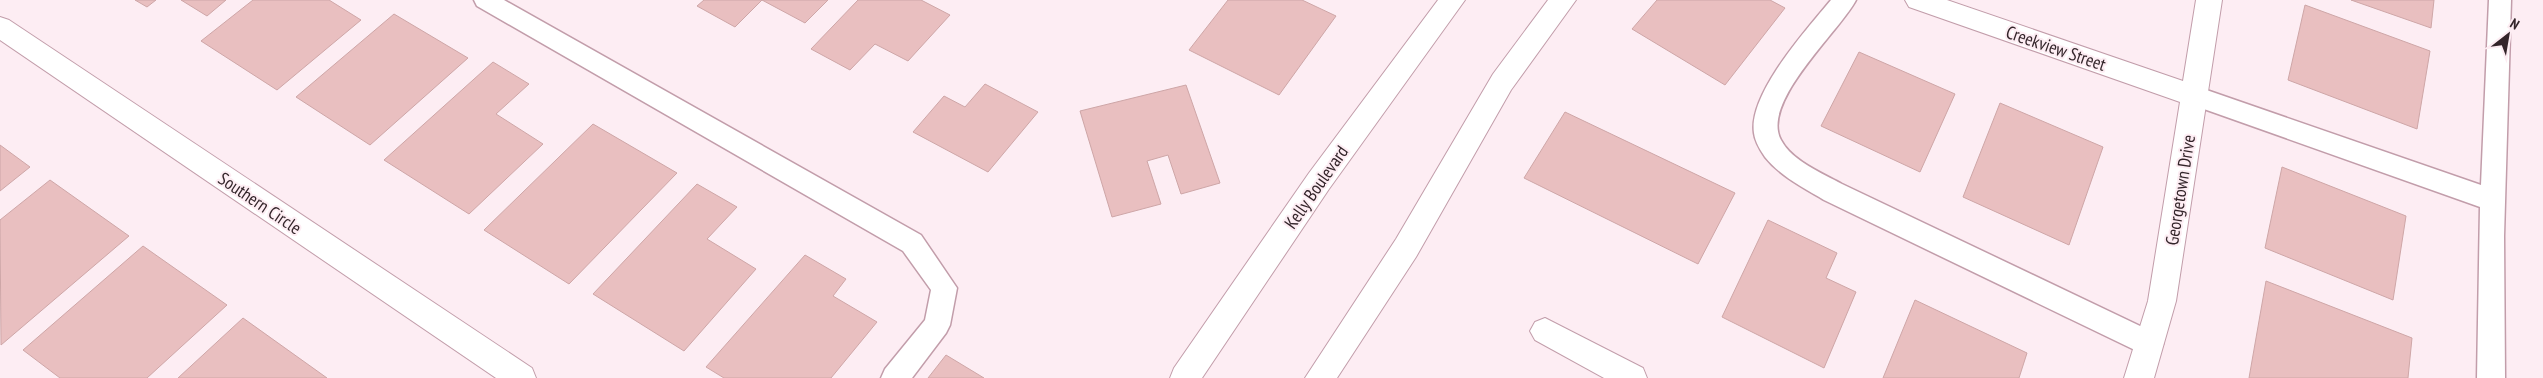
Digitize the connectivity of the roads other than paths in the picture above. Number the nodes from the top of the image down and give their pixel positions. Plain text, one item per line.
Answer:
1 (485, 0) edge
2 (1452, 0) edge
3 (1563, 0) edge
4 (1845, 0) edge
5 (1918, 0) edge
6 (2209, 0) edge
7 (2500, 0) edge
8 (4, 35) edge
9 (2194, 96) junction
10 (2492, 200) junction
11 (1545, 330) dead end
12 (2150, 344) junction
13 (521, 378) edge
14 (895, 378) edge
15 (1185, 378) edge
16 (1320, 378) edge
17 (1632, 378) edge
18 (2139, 378) edge
19 (2491, 378) edge

1 - 14 lane
2 - 15 street, Kelly Boulevard
3 - 16 street
4 - 12 lane
5 - 9 street, Creekview Street
6 - 9 street, Georgetown Drive
7 - 10 lane
8 - 13 street, Southern Circle
9 - 10 lane
9 - 12 street, Georgetown Drive
10 - 19 lane
11 - 17 street
12 - 18 street, Georgetown Drive

